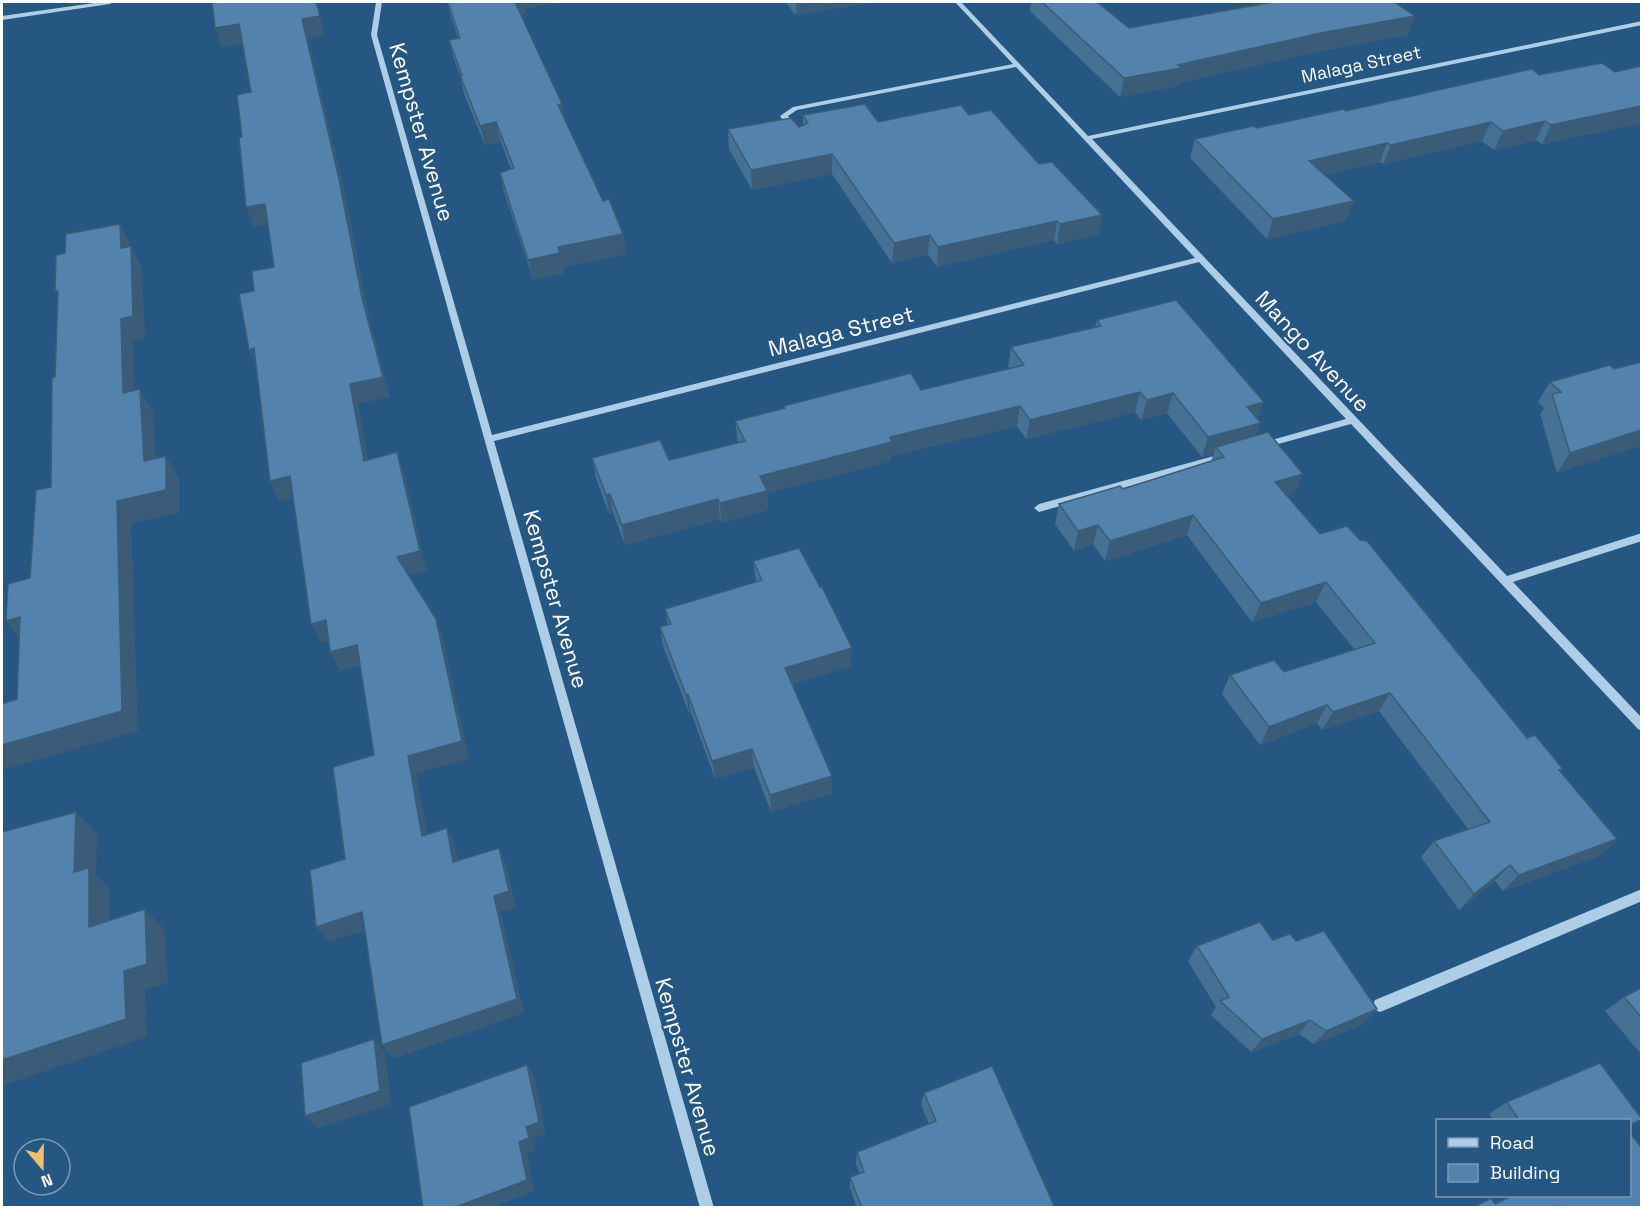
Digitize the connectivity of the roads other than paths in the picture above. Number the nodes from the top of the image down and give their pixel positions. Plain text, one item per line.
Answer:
1 (110, 2) edge
2 (379, 2) edge
3 (958, 2) edge
4 (2, 18) edge
5 (1641, 23) edge
6 (1018, 65) junction
7 (796, 134) edge
8 (1087, 138) junction
9 (1201, 259) junction
10 (1353, 420) junction
11 (490, 439) junction
12 (1250, 449) edge
13 (1239, 452) edge
14 (1039, 508) dead end
15 (1641, 537) edge
16 (1504, 581) junction
17 (1641, 726) edge
18 (1641, 895) edge
19 (1380, 1005) dead end
20 (707, 1208) edge

1 - 4 street
2 - 11 street, Kempster Avenue
3 - 6 street, Mango Avenue
5 - 8 street, Malaga Street
6 - 7 street
6 - 8 street, Mango Avenue
8 - 9 street, Mango Avenue
9 - 10 street, Mango Avenue
9 - 11 street, Malaga Street
10 - 12 street
10 - 16 street, Mango Avenue
11 - 20 street, Kempster Avenue
13 - 14 street
15 - 16 street
16 - 17 street, Mango Avenue
18 - 19 street

